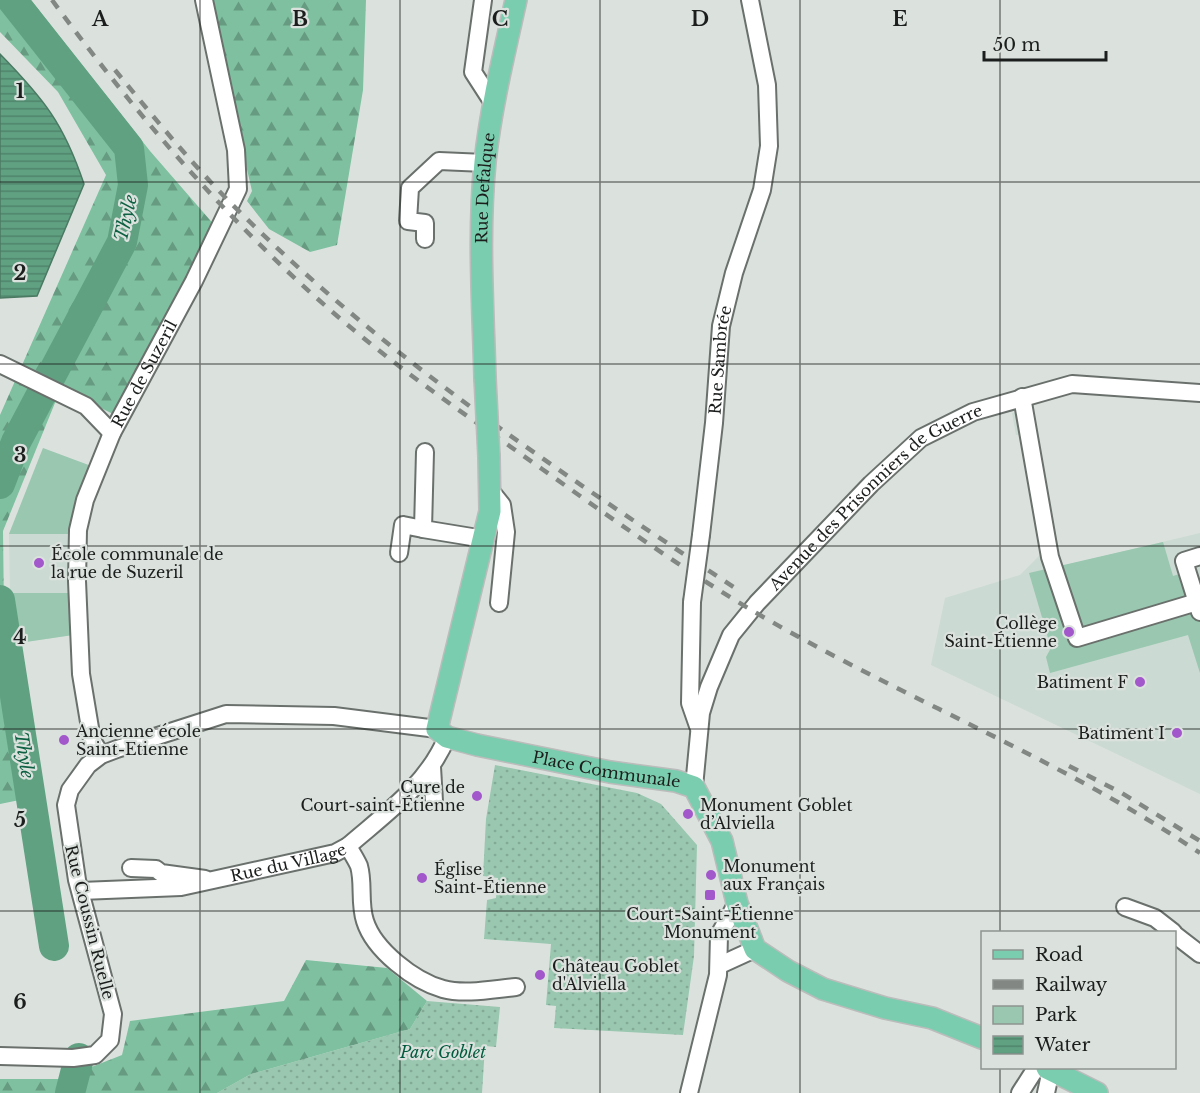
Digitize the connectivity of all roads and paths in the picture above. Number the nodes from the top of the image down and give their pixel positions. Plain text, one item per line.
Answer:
1 (204, 0) edge
2 (483, 0) edge
3 (516, 0) edge
4 (750, 0) edge
5 (493, 103) junction
6 (485, 163) junction
7 (425, 239) dead end
8 (0, 364) edge
9 (1200, 393) edge
10 (1022, 397) junction
11 (112, 433) junction
12 (425, 452) dead end
13 (489, 472) junction
14 (423, 529) junction
15 (484, 539) junction
16 (399, 553) dead end
17 (1200, 556) edge
18 (499, 603) dead end
19 (1198, 608) edge
20 (698, 727) junction
21 (442, 733) junction
22 (101, 756) junction
23 (432, 767) junction
24 (694, 787) junction
25 (434, 801) dead end
26 (348, 846) junction
27 (131, 868) dead end
28 (215, 881) junction
29 (81, 891) junction
30 (737, 903) junction
31 (1125, 907) dead end
32 (1171, 931) edge
33 (1176, 935) edge
34 (755, 949) junction
35 (1200, 954) edge
36 (720, 965) junction
37 (516, 987) dead end
38 (981, 1038) edge
39 (0, 1056) edge
40 (1044, 1069) edge
41 (1045, 1069) edge
42 (1047, 1069) edge
43 (689, 1093) edge
44 (1020, 1093) edge
45 (1046, 1093) edge
46 (1097, 1093) edge

1 - 11 street, Rue de Suzeril
2 - 5 street
3 - 5 main road, Rue Defalque
4 - 20 street, Rue Sambrée, bridge
5 - 6 main road, Rue Defalque
6 - 7 street
6 - 13 main road, Rue Defalque, bridge
8 - 11 street
9 - 10 street, Avenue des Prisonniers de Guerre
10 - 19 street
10 - 20 street, Avenue des Prisonniers de Guerre
11 - 22 street, Rue de Suzeril
12 - 14 street
13 - 15 main road
13 - 18 street
14 - 15 street
14 - 16 street
15 - 21 main road
17 - 19 street
20 - 24 street, Avenue des Prisonniers de Guerre
21 - 22 street, Rue Coussin Ruelle
21 - 23 street, Rue du Village
21 - 24 main road, Place Communale
22 - 29 street, Rue Coussin Ruelle
23 - 25 street
23 - 26 street, Rue du Village
24 - 30 main road, Place Communale
26 - 28 street, Rue du Village
26 - 37 street
27 - 28 street
28 - 29 street, Rue du Village
29 - 39 street, Rue Coussin Ruelle
30 - 34 main road, Place Communale
30 - 36 street
31 - 32 street
33 - 35 street
34 - 36 street
34 - 38 main road
36 - 43 street
40 - 44 street
41 - 45 street
42 - 46 main road

